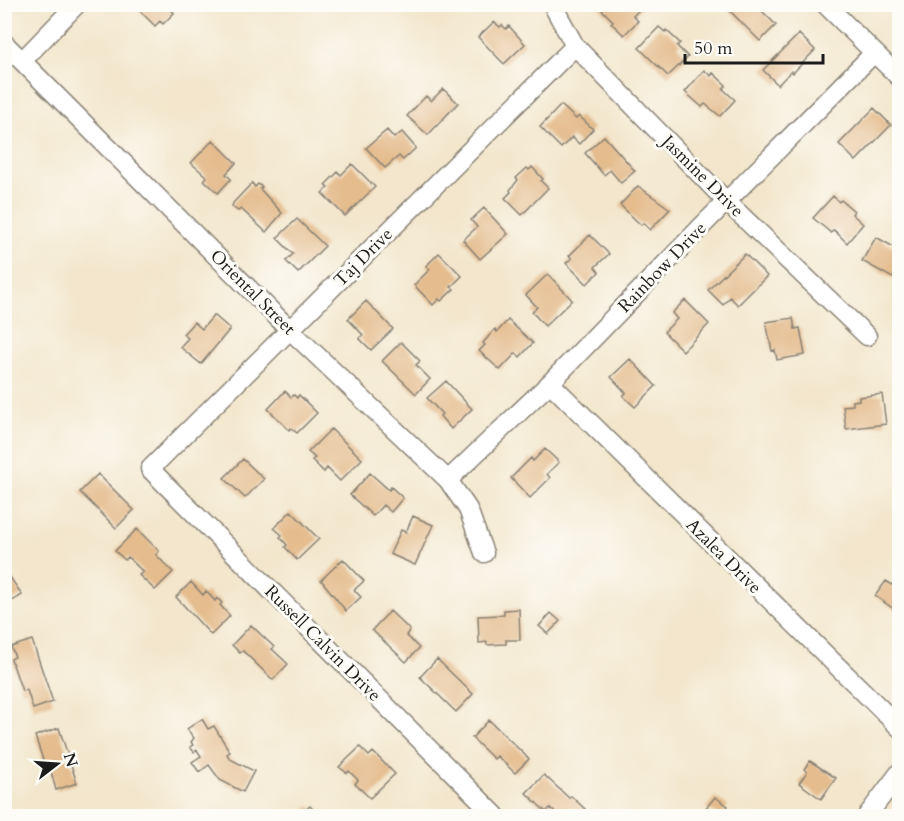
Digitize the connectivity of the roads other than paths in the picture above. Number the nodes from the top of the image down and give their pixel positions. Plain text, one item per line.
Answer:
1 (77, 4) edge
2 (552, 4) edge
3 (825, 4) edge
4 (4, 43) edge
5 (575, 46) junction
6 (874, 53) junction
7 (22, 61) junction
8 (900, 78) edge
9 (726, 201) junction
10 (290, 330) junction
11 (867, 336) dead end
12 (549, 383) junction
13 (150, 469) joint
14 (448, 480) junction
15 (484, 553) dead end
16 (900, 728) edge
17 (900, 772) edge
18 (496, 816) edge
19 (867, 816) edge

1 - 7 street
2 - 5 street, Jasmine Drive
3 - 6 street
4 - 7 street, Oriental Street
5 - 9 street, Jasmine Drive
5 - 10 street, Taj Drive
6 - 8 street
6 - 9 street, Rainbow Drive
7 - 10 street, Oriental Street
9 - 11 street, Jasmine Drive
9 - 12 street, Rainbow Drive
10 - 13 street, Taj Drive
10 - 14 street, Oriental Street
12 - 14 street, Rainbow Drive
12 - 16 street, Azalea Drive
13 - 18 street, Russell Calvin Drive
14 - 15 street, Oriental Street
17 - 19 street

